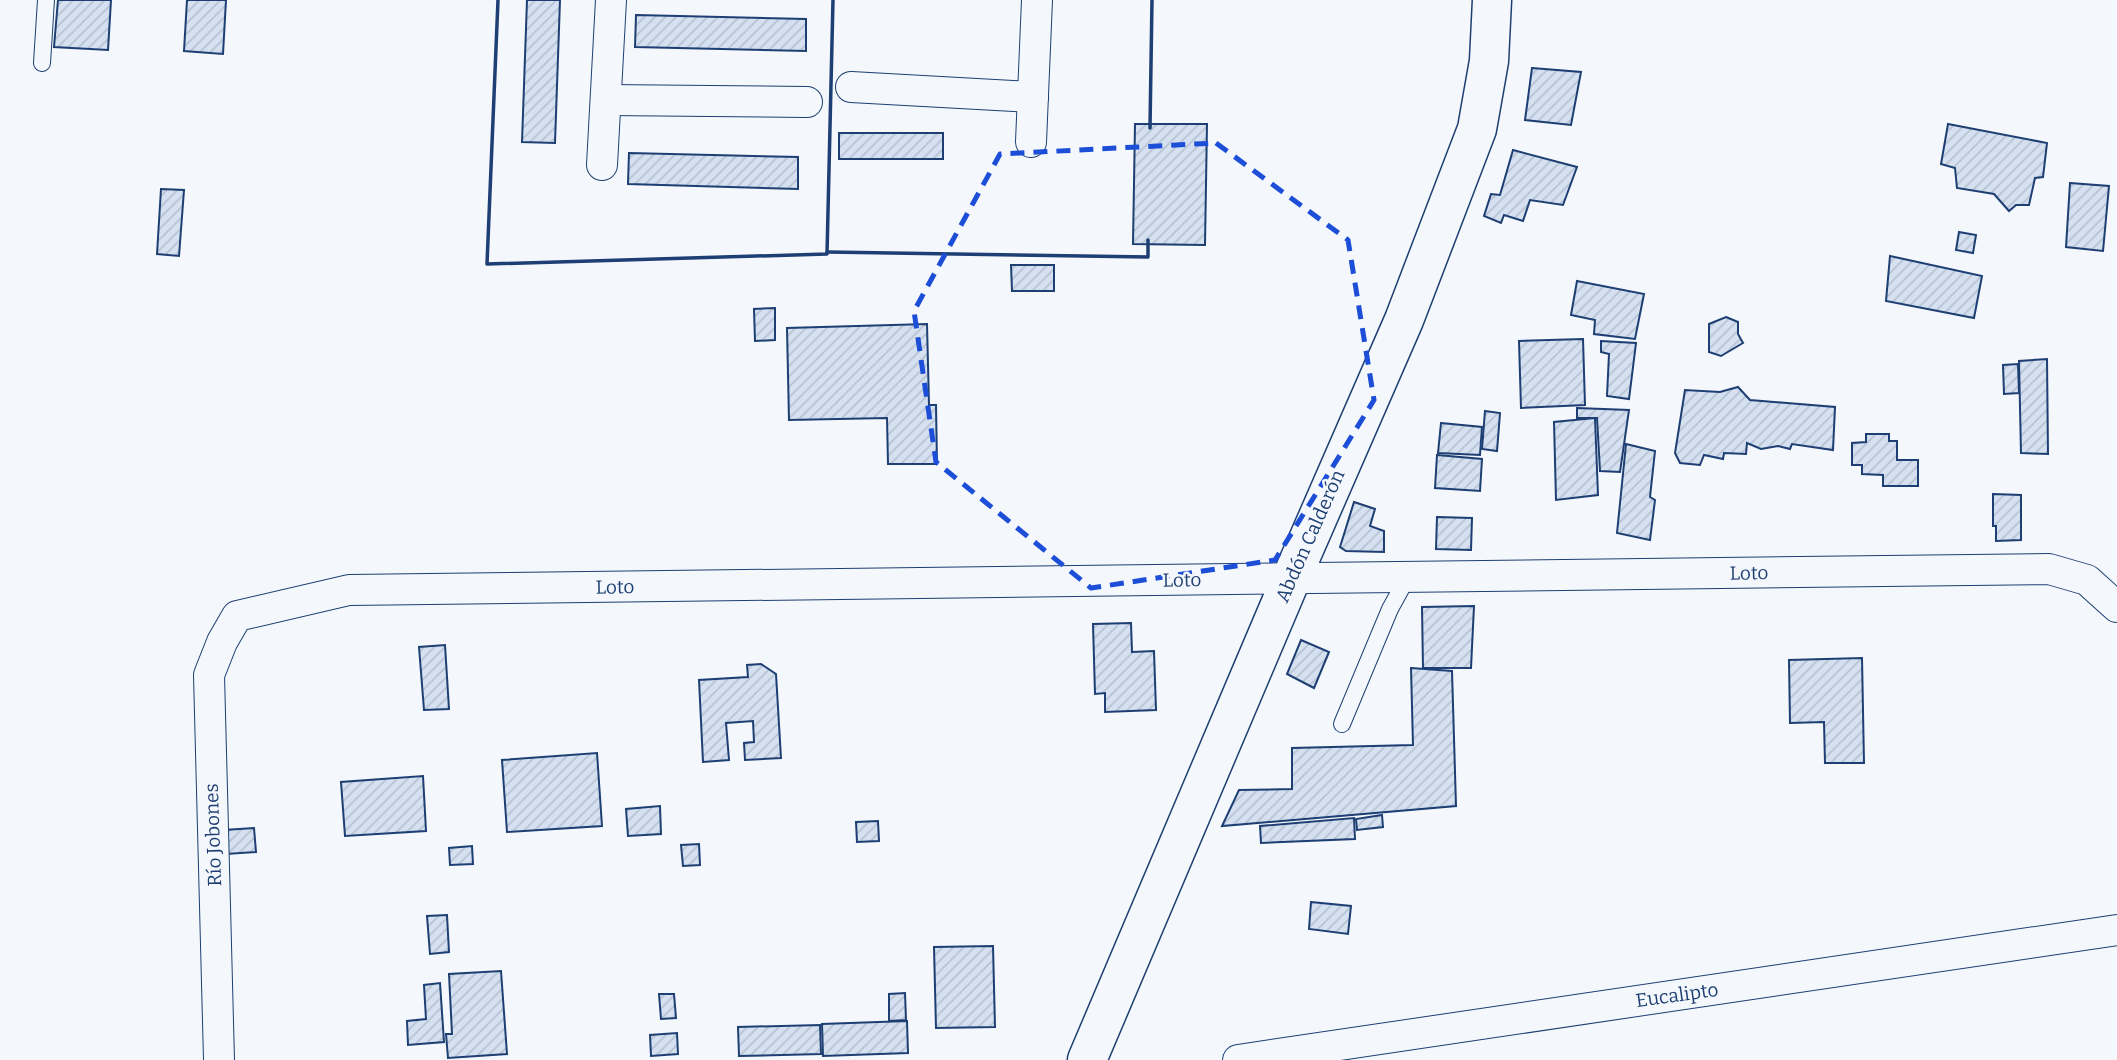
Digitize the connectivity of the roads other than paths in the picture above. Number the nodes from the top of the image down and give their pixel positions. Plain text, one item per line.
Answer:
1 (46, 0) edge
2 (611, 0) edge
3 (1037, 0) edge
4 (1492, 0) edge
5 (43, 63) dead end
6 (851, 87) dead end
7 (1033, 97) junction
8 (606, 100) junction
9 (807, 102) dead end
10 (1031, 142) dead end
11 (602, 165) dead end
12 (1407, 578) junction
13 (1291, 579) junction
14 (2117, 607) edge
15 (237, 616) joint
16 (1342, 724) dead end
17 (2117, 930) edge
18 (219, 1060) edge
19 (1087, 1060) edge
20 (1238, 1060) edge

1 - 5 lane
2 - 8 street
3 - 7 street
4 - 13 street, Abdón Calderón
6 - 7 street
7 - 10 street
8 - 9 street
8 - 11 street
12 - 13 street, Loto
12 - 14 street, Loto
12 - 16 lane
13 - 15 street, Loto
13 - 19 street, Abdón Calderón
15 - 18 street, Río Jobones
17 - 20 street, Eucalipto

